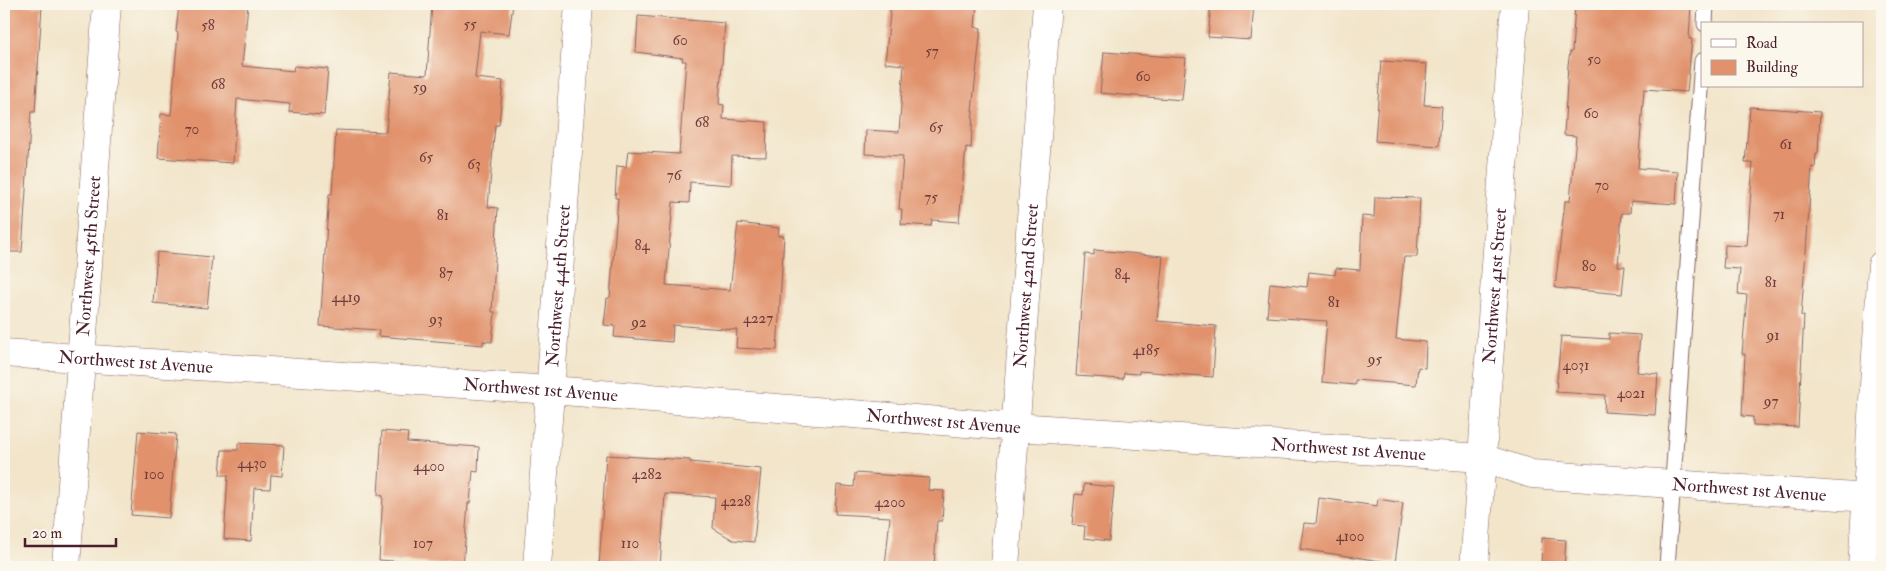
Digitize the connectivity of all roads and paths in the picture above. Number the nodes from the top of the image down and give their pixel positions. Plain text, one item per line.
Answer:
1 (107, 4) edge
2 (580, 4) edge
3 (1047, 4) edge
4 (1515, 4) edge
5 (1706, 4) edge
6 (1705, 22) edge
7 (1701, 77) edge
8 (1882, 265) edge
9 (4, 353) edge
10 (82, 357) junction
11 (551, 390) junction
12 (1016, 427) junction
13 (1482, 458) junction
14 (1673, 484) junction
15 (1875, 498) edge
16 (66, 567) edge
17 (537, 567) edge
18 (1005, 567) edge
19 (1474, 567) edge
20 (1667, 567) edge
21 (1862, 567) edge

1 - 10 street, Northwest 45th Street
2 - 11 street, Northwest 44th Street
3 - 12 street, Northwest 42nd Street
4 - 13 street, Northwest 41st Street
5 - 6 lane
7 - 14 lane
8 - 15 street
9 - 10 street, Northwest 1st Avenue
10 - 11 street, Northwest 1st Avenue
10 - 16 street, Northwest 45th Street
11 - 12 street, Northwest 1st Avenue
11 - 17 street, Northwest 44th Street
12 - 13 street, Northwest 1st Avenue
12 - 18 street, Northwest 42nd Street
13 - 14 street, Northwest 1st Avenue
13 - 19 street, Northwest 41st Street
14 - 15 street, Northwest 1st Avenue
14 - 20 lane
15 - 21 street

